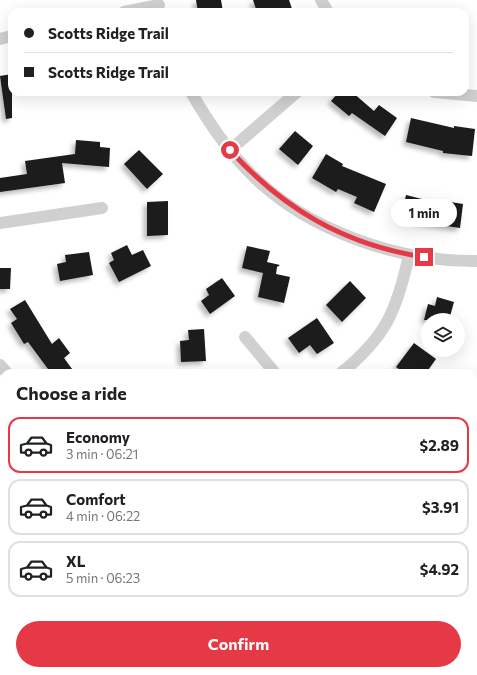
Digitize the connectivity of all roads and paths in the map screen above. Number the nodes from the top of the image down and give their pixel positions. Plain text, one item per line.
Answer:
1 (160, 6) edge
2 (148, 8) edge
3 (193, 96) edge
4 (292, 96) edge
5 (230, 150) junction
6 (102, 208) dead end
7 (0, 223) edge
8 (409, 255) junction
9 (477, 261) edge
10 (245, 337) dead end
11 (272, 369) edge
12 (346, 369) edge

1 - 2 street
3 - 5 street
4 - 5 street
5 - 8 street
6 - 7 street
8 - 9 street
8 - 12 street
10 - 11 street

